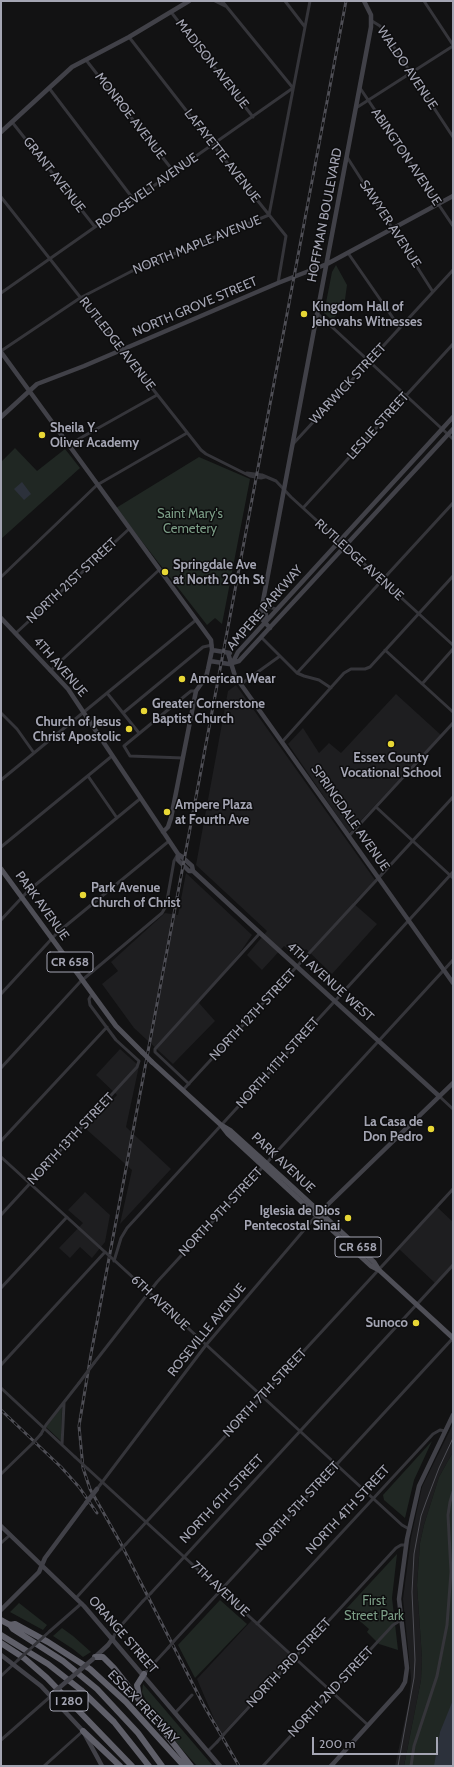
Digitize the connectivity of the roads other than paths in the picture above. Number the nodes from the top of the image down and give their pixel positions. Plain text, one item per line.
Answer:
1 (190, 1) edge
2 (215, 1) edge
3 (222, 1) edge
4 (285, 1) edge
5 (310, 1) edge
6 (364, 1) edge
7 (424, 1) edge
8 (227, 7) junction
9 (171, 12) junction
10 (372, 21) junction
11 (305, 27) junction
12 (129, 36) junction
13 (453, 46) edge
14 (86, 60) junction
15 (411, 73) junction
16 (49, 88) junction
17 (293, 88) junction
18 (360, 88) junction
19 (368, 101) junction
20 (356, 108) junction
21 (253, 117) junction
22 (12, 122) junction
23 (1, 132) edge
24 (453, 137) edge
25 (212, 145) junction
26 (347, 157) junction
27 (174, 172) junction
28 (453, 196) edge
29 (1, 197) edge
30 (134, 200) junction
31 (438, 204) junction
32 (269, 215) junction
33 (453, 226) edge
34 (95, 227) junction
35 (393, 229) junction
36 (348, 253) junction
37 (50, 259) junction
38 (327, 264) junction
39 (453, 270) edge
40 (278, 283) junction
41 (433, 292) junction
42 (1, 293) edge
43 (80, 298) junction
44 (318, 314) junction
45 (400, 328) junction
46 (453, 344) edge
47 (122, 350) junction
48 (1, 351) edge
49 (369, 361) junction
50 (29, 390) junction
51 (157, 395) junction
52 (406, 395) junction
53 (1, 417) edge
54 (453, 417) edge
55 (442, 429) junction
56 (453, 429) edge
57 (187, 433) junction
58 (448, 434) junction
59 (453, 439) edge
60 (293, 444) junction
61 (68, 445) junction
62 (97, 485) junction
63 (284, 490) junction
64 (453, 503) edge
65 (303, 508) junction
66 (129, 529) junction
67 (339, 541) junction
68 (345, 546) junction
69 (159, 570) junction
70 (453, 576) edge
71 (1, 577) edge
72 (382, 580) junction
73 (264, 599) junction
74 (265, 606) junction
75 (276, 610) junction
76 (418, 614) junction
77 (1, 618) edge
78 (196, 620) junction
79 (264, 623) junction
80 (270, 628) junction
81 (16, 634) junction
82 (261, 637) junction
83 (453, 645) edge
84 (212, 647) junction
85 (385, 650) junction
86 (453, 650) edge
87 (238, 652) junction
88 (228, 653) junction
89 (280, 656) junction
90 (210, 661) junction
91 (232, 664) junction
92 (50, 670) junction
93 (297, 673) junction
94 (241, 684) junction
95 (422, 684) junction
96 (331, 688) junction
97 (196, 691) junction
98 (107, 693) junction
99 (84, 712) junction
100 (453, 712) edge
101 (1, 713) edge
102 (123, 713) junction
103 (453, 723) edge
104 (140, 733) junction
105 (282, 742) junction
106 (34, 753) junction
107 (112, 756) junction
108 (183, 758) junction
109 (88, 776) junction
110 (1, 780) edge
111 (141, 798) junction
112 (453, 798) edge
113 (376, 807) junction
114 (117, 818) junction
115 (163, 832) junction
116 (349, 836) junction
117 (169, 841) junction
118 (413, 841) junction
119 (1, 847) edge
120 (178, 854) junction
121 (1, 869) edge
122 (193, 870) joint
123 (453, 872) edge
124 (452, 877) edge
125 (379, 878) junction
126 (22, 898) junction
127 (1, 920) edge
128 (409, 920) junction
129 (260, 933) junction
130 (52, 938) junction
131 (453, 960) edge
132 (297, 967) junction
133 (444, 970) junction
134 (82, 980) junction
135 (453, 983) edge
136 (1, 994) edge
137 (93, 994) junction
138 (335, 1001) junction
139 (107, 1027) junction
140 (378, 1041) junction
141 (1, 1068) edge
142 (453, 1083) edge
143 (189, 1084) junction
144 (184, 1090) junction
145 (439, 1096) junction
146 (453, 1109) edge
147 (221, 1125) junction
148 (1, 1141) edge
149 (1, 1156) edge
150 (265, 1165) junction
151 (30, 1183) junction
152 (453, 1189) edge
153 (318, 1214) junction
154 (1, 1215) edge
155 (67, 1217) junction
156 (105, 1252) junction
157 (114, 1260) junction
158 (453, 1265) edge
159 (379, 1270) junction
160 (1, 1288) edge
161 (149, 1292) junction
162 (416, 1304) junction
163 (453, 1338) edge
164 (206, 1345) junction
165 (1, 1365) edge
166 (1, 1388) edge
167 (262, 1396) junction
168 (64, 1402) junction
169 (453, 1416) edge
170 (45, 1428) junction
171 (300, 1431) junction
172 (445, 1431) junction
173 (62, 1445) junction
174 (337, 1465) junction
175 (1, 1474) edge
176 (102, 1482) junction
177 (97, 1490) joint
178 (453, 1492) edge
179 (373, 1499) junction
180 (147, 1522) junction
181 (1, 1526) edge
182 (409, 1529) junction
183 (10, 1535) junction
184 (1, 1543) edge
185 (406, 1545) junction
186 (184, 1556) junction
187 (42, 1565) junction
188 (221, 1590) junction
189 (76, 1598) junction
190 (82, 1603) junction
191 (1, 1610) edge
192 (1, 1620) edge
193 (401, 1620) junction
194 (258, 1624) junction
195 (10, 1625) junction
196 (1, 1635) edge
197 (113, 1638) junction
198 (1, 1643) edge
199 (1, 1655) edge
200 (94, 1658) junction
201 (295, 1658) junction
202 (16, 1662) junction
203 (144, 1674) junction
204 (1, 1676) edge
205 (331, 1691) junction
206 (52, 1694) junction
207 (192, 1695) dead end
208 (141, 1702) junction
209 (176, 1713) junction
210 (368, 1725) junction
211 (83, 1731) junction
212 (1, 1740) edge
213 (208, 1751) junction
214 (155, 1755) junction
215 (44, 1766) edge
216 (102, 1766) edge
217 (120, 1766) edge
218 (132, 1766) edge
219 (149, 1766) edge
220 (162, 1766) edge
221 (166, 1766) edge
222 (184, 1766) edge
223 (191, 1766) edge
224 (220, 1766) edge
225 (263, 1766) edge
226 (331, 1766) edge
227 (411, 1766) edge

1 - 9 street
2 - 8 street
3 - 8 street
4 - 11 street
5 - 11 street, NORTH MAPLE AVENUE
6 - 10 street
7 - 13 street
8 - 17 street
9 - 12 street
9 - 21 street, MADISON AVENUE
10 - 15 street, WALDO AVENUE
10 - 18 street, HOFFMAN BOULEVARD
11 - 17 street, NORTH MAPLE AVENUE
12 - 14 street
12 - 25 street, LAFAYETTE AVENUE
13 - 15 street
14 - 16 street
14 - 27 street, MONROE AVENUE
15 - 19 street
15 - 24 street, WALDO AVENUE
16 - 22 street
16 - 30 street
17 - 21 street, ROOSEVELT AVENUE
17 - 32 street, NORTH MAPLE AVENUE
18 - 19 street, ABINGTON AVENUE
18 - 20 street, HOFFMAN BOULEVARD
19 - 20 street
19 - 31 street, ABINGTON AVENUE
20 - 26 street, HOFFMAN BOULEVARD
21 - 25 street, ROOSEVELT AVENUE
22 - 23 street
22 - 34 street, GRANT AVENUE
25 - 27 street, ROOSEVELT AVENUE
25 - 32 street, LAFAYETTE AVENUE
26 - 35 street, SAWYER AVENUE
26 - 38 street, HOFFMAN BOULEVARD
27 - 30 street, ROOSEVELT AVENUE
28 - 31 street, NORTH GROVE STREET
29 - 37 street, RUTLEDGE AVENUE
30 - 34 street, ROOSEVELT AVENUE
31 - 33 street, ABINGTON AVENUE
31 - 35 street, NORTH GROVE STREET
32 - 40 street, LAFAYETTE AVENUE
32 - 43 street, NORTH MAPLE AVENUE
34 - 37 street, ROOSEVELT AVENUE
35 - 36 street, NORTH GROVE STREET
35 - 41 street, SAWYER AVENUE
36 - 38 street, NORTH GROVE STREET
36 - 45 street
37 - 42 street, ROOSEVELT AVENUE
37 - 43 street, RUTLEDGE AVENUE
38 - 40 street, NORTH GROVE STREET
38 - 44 street, HOFFMAN BOULEVARD
39 - 41 street, WARWICK STREET
40 - 47 street, NORTH GROVE STREET
41 - 45 street, WARWICK STREET
43 - 47 street, RUTLEDGE AVENUE
43 - 48 street, NORTH MAPLE AVENUE
44 - 49 street
44 - 60 street, HOFFMAN BOULEVARD
45 - 49 street, WARWICK STREET
46 - 52 street, LESLIE STREET
47 - 50 street, NORTH GROVE STREET
47 - 51 street, RUTLEDGE AVENUE
48 - 50 street
49 - 52 street
49 - 60 street, WARWICK STREET
50 - 53 street, NORTH GROVE STREET
50 - 61 street
51 - 57 street, RUTLEDGE AVENUE
51 - 61 street
52 - 55 street
52 - 65 street, LESLIE STREET
54 - 55 street, AMPERE PARKWAY
55 - 58 street
55 - 67 street, AMPERE PARKWAY
56 - 58 street, AMPERE PARKWAY
57 - 62 street
57 - 63 street, RUTLEDGE AVENUE
58 - 59 street
58 - 68 street, AMPERE PARKWAY
60 - 63 street, HOFFMAN BOULEVARD
61 - 62 street
62 - 66 street
62 - 71 street
63 - 65 street, RUTLEDGE AVENUE
63 - 73 street, HOFFMAN BOULEVARD
64 - 72 street
65 - 67 street, RUTLEDGE AVENUE
66 - 69 street
66 - 81 street, NORTH 21ST STREET
67 - 68 street, RUTLEDGE AVENUE
67 - 75 street, AMPERE PARKWAY
68 - 72 street, RUTLEDGE AVENUE
68 - 80 street, AMPERE PARKWAY
69 - 78 street
69 - 92 street
70 - 76 street
72 - 76 street, RUTLEDGE AVENUE
72 - 93 street
73 - 74 street, HOFFMAN BOULEVARD
73 - 79 street, HOFFMAN BOULEVARD
74 - 75 street
74 - 79 street, HOFFMAN BOULEVARD
75 - 79 street, AMPERE PARKWAY
76 - 83 street, RUTLEDGE AVENUE
76 - 85 street
77 - 81 street, 4TH AVENUE
78 - 84 street
78 - 98 street
79 - 80 street
79 - 87 street, AMPERE PARKWAY
80 - 82 street, AMPERE PARKWAY
81 - 92 street, 4TH AVENUE
82 - 89 street
82 - 91 street, AMPERE PARKWAY
84 - 88 street
84 - 90 street
84 - 102 street
85 - 95 street
85 - 96 street
86 - 95 street
87 - 88 street
87 - 91 street, AMPERE PARKWAY
88 - 91 street, SPRINGDALE AVENUE
89 - 93 street
89 - 94 street
90 - 91 street
90 - 97 street
91 - 94 street, SPRINGDALE AVENUE
92 - 99 street, 4TH AVENUE
93 - 96 street
94 - 105 street, SPRINGDALE AVENUE
95 - 100 street
96 - 105 street
97 - 104 street
97 - 108 street
98 - 99 street
98 - 102 street
99 - 106 street
99 - 107 street, 4TH AVENUE
101 - 106 street
102 - 104 street
103 - 113 street
104 - 108 street
105 - 116 street, SPRINGDALE AVENUE
106 - 110 street
107 - 109 street
107 - 111 street, 4TH AVENUE
108 - 115 street
109 - 114 street
109 - 119 street
111 - 114 street
111 - 115 street, 4TH AVENUE
112 - 118 street, NORTH 12TH STREET
113 - 116 street
113 - 118 street
114 - 126 street
115 - 117 street, 4TH AVENUE
116 - 125 street, SPRINGDALE AVENUE
117 - 120 street, 4TH AVENUE
117 - 130 street
118 - 124 street
118 - 125 street, NORTH 12TH STREET
120 - 122 street, 4TH AVENUE
120 - 134 street
121 - 126 main road, PARK AVENUE / CR 658
122 - 129 street, 4TH AVENUE WEST
123 - 124 street, NORTH 11TH STREET
124 - 128 street, NORTH 11TH STREET
125 - 128 street, SPRINGDALE AVENUE
125 - 132 street, NORTH 12TH STREET
126 - 127 street
126 - 130 main road, PARK AVENUE / CR 658
128 - 133 street, SPRINGDALE AVENUE
128 - 138 street, NORTH 11TH STREET
129 - 132 street, 4TH AVENUE WEST
129 - 143 street
130 - 134 main road, PARK AVENUE / CR 658
130 - 136 street
131 - 133 street, NORTH 9TH STREET
132 - 138 street, 4TH AVENUE WEST
132 - 143 street, NORTH 12TH STREET
133 - 135 street, SPRINGDALE AVENUE
133 - 140 street, NORTH 9TH STREET
134 - 137 main road, PARK AVENUE / CR 658
134 - 141 street
137 - 139 street
137 - 144 main road, PARK AVENUE / CR 658, bridge
138 - 140 street, 4TH AVENUE WEST
138 - 147 street, NORTH 11TH STREET
139 - 148 street
139 - 151 street, NORTH 13TH STREET
140 - 145 street, 4TH AVENUE WEST
140 - 150 street, NORTH 9TH STREET
142 - 145 street, ROSEVILLE AVENUE
143 - 144 street, NORTH 12TH STREET
144 - 147 main road, PARK AVENUE / CR 658
145 - 146 street, 4TH AVENUE WEST
145 - 153 street, ROSEVILLE AVENUE
147 - 150 main road, PARK AVENUE / CR 658
147 - 157 street, NORTH 11TH STREET
149 - 151 street, 6TH AVENUE
150 - 153 main road, PARK AVENUE / CR 658
150 - 161 street, NORTH 9TH STREET
151 - 154 street, NORTH 13TH STREET
151 - 155 street, 6TH AVENUE
152 - 159 street, NORTH 7TH STREET
153 - 159 main road, PARK AVENUE / CR 658
153 - 164 street, ROSEVILLE AVENUE
155 - 156 street, 6TH AVENUE
155 - 160 street
156 - 157 street, 6TH AVENUE, bridge
156 - 165 street
157 - 161 street, 6TH AVENUE
158 - 162 street, NORTH 6TH STREET
159 - 162 main road, PARK AVENUE / CR 658
159 - 167 street, NORTH 7TH STREET
161 - 164 street, 6TH AVENUE
161 - 168 street, NORTH 9TH STREET, bridge
162 - 163 main road, PARK AVENUE / CR 658
162 - 171 street, NORTH 6TH STREET
163 - 174 street, NORTH 5TH STREET
164 - 167 street, 6TH AVENUE
164 - 176 street, ROSEVILLE AVENUE
166 - 170 street, 7TH AVENUE
167 - 171 street, 6TH AVENUE
167 - 180 street, NORTH 7TH STREET
168 - 170 street, NORTH 9TH STREET
168 - 173 street
169 - 172 street
170 - 173 street, 7TH AVENUE
170 - 175 street, NORTH 9TH STREET, bridge
171 - 174 street, 6TH AVENUE
171 - 186 street, NORTH 6TH STREET
172 - 179 street, NORTH 4TH STREET
172 - 182 street
173 - 176 street, 7TH AVENUE, bridge
174 - 179 street, 6TH AVENUE
174 - 188 street, NORTH 5TH STREET
176 - 177 street, ROSEVILLE AVENUE
176 - 180 street, 7TH AVENUE
177 - 187 street, ROSEVILLE AVENUE, bridge
178 - 227 street
179 - 182 street, 6TH AVENUE
179 - 194 street, NORTH 4TH STREET
180 - 186 street, 7TH AVENUE
180 - 189 street, NORTH 7TH STREET, bridge
181 - 183 street, ORANGE STREET
182 - 185 street
183 - 184 street
183 - 187 street, ORANGE STREET
185 - 193 street
185 - 201 street, NORTH 3RD STREET
186 - 188 street, 7TH AVENUE
186 - 197 street, NORTH 6TH STREET, bridge
187 - 189 street, ORANGE STREET
187 - 191 street, ROSEVILLE AVENUE
188 - 194 street, 7TH AVENUE
188 - 203 street, NORTH 5TH STREET, bridge
189 - 190 street, ORANGE STREET
190 - 197 street, ORANGE STREET
190 - 202 street, bridge
192 - 195 highway, ESSEX FREEWAY / I 280
193 - 205 street, NORTH 2ND STREET
193 - 210 street
194 - 201 street, 7TH AVENUE
195 - 214 highway
195 - 222 highway, ESSEX FREEWAY / I 280
196 - 219 highway
197 - 200 street, NORTH 6TH STREET
197 - 203 street, ORANGE STREET
198 - 218 highway, I 280
199 - 202 street
200 - 206 street, NORTH 6TH STREET, bridge
200 - 208 highway
201 - 205 street, 7TH AVENUE
201 - 213 street, NORTH 3RD STREET, bridge
202 - 204 street
202 - 206 street
203 - 208 highway
203 - 209 street, ORANGE STREET
205 - 210 street, 7TH AVENUE
205 - 225 street, NORTH 2ND STREET
206 - 211 street
206 - 212 street, NORTH 6TH STREET
207 - 209 street
208 - 223 highway
209 - 213 street, ORANGE STREET
210 - 226 street
211 - 215 street
211 - 216 street
211 - 217 highway
213 - 224 street, ORANGE STREET
214 - 220 highway
214 - 221 highway

